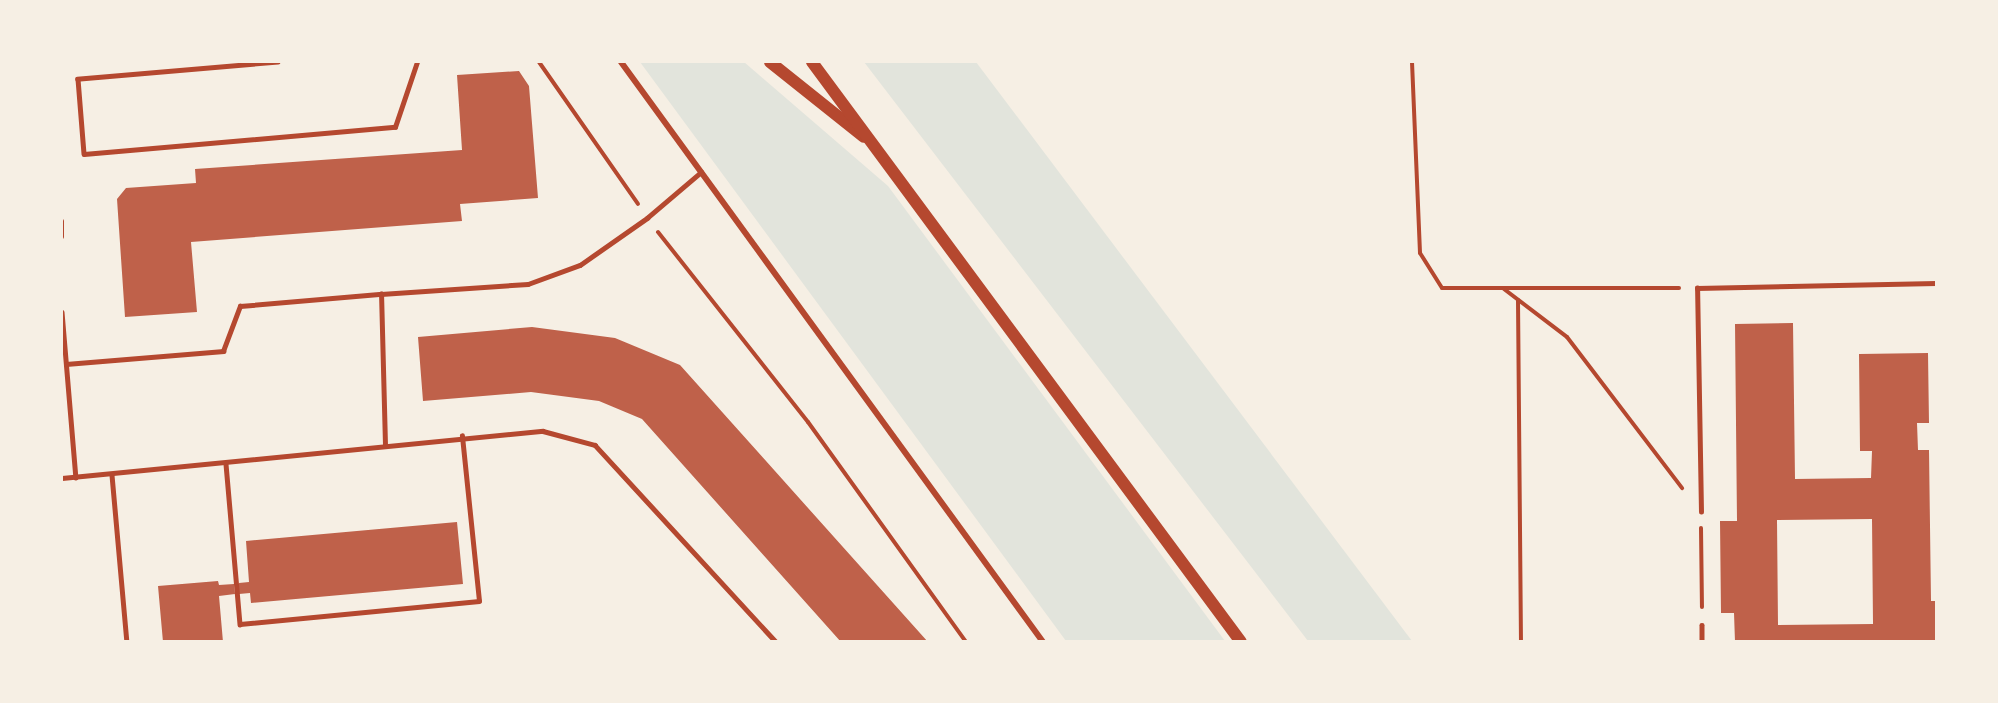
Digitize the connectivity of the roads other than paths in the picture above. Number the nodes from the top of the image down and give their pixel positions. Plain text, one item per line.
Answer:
1 (278, 62) edge
2 (417, 62) edge
3 (621, 62) edge
4 (770, 62) edge
5 (812, 62) edge
6 (879, 149) junction
7 (701, 172) junction
8 (1936, 283) edge
9 (381, 294) junction
10 (62, 312) edge
11 (66, 364) junction
12 (462, 436) junction
13 (385, 445) junction
14 (226, 464) junction
15 (112, 475) junction
16 (76, 477) junction
17 (62, 478) edge
18 (1701, 512) road end
19 (1702, 625) road end
20 (127, 642) edge
21 (776, 642) edge
22 (1043, 642) edge
23 (1241, 642) edge
24 (1702, 642) edge

1 - 2 lane
3 - 7 street
4 - 6 main road
5 - 6 main road
6 - 23 main road
7 - 9 lane
7 - 22 street
8 - 18 lane
9 - 11 lane
9 - 13 lane
10 - 11 lane
11 - 16 lane
12 - 13 lane
12 - 14 lane
12 - 21 lane
13 - 14 lane
14 - 15 lane
15 - 16 lane
15 - 20 lane
16 - 17 lane
19 - 24 lane

